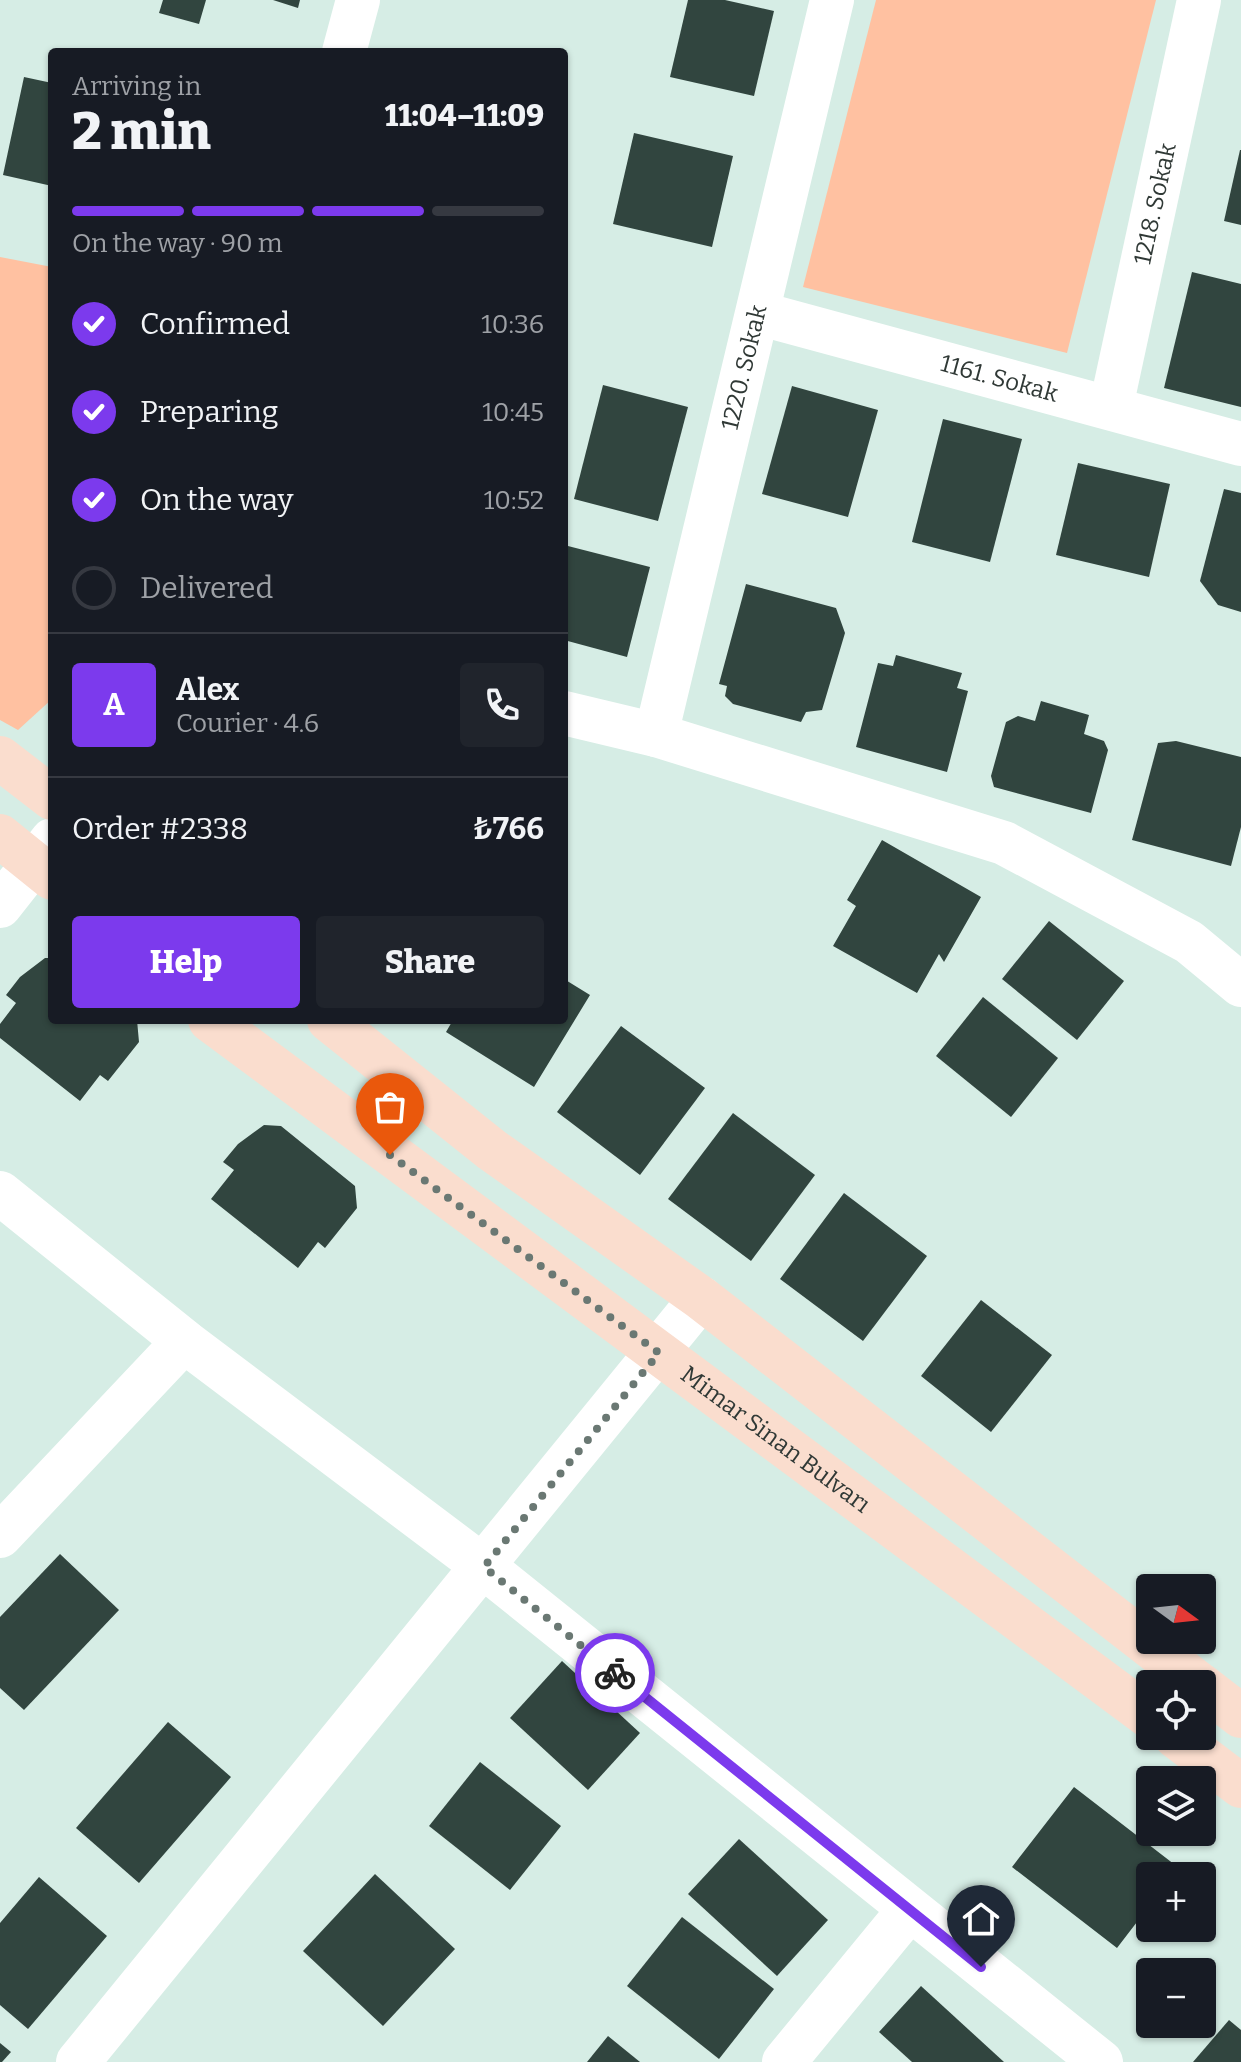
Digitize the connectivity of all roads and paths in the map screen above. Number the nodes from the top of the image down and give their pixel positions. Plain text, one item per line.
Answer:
1 (358, 0) edge
2 (832, 0) edge
3 (1199, 0) edge
4 (345, 48) edge
5 (758, 313) junction
6 (1111, 407) junction
7 (1241, 444) edge
8 (568, 714) edge
9 (656, 735) junction
10 (0, 758) edge
11 (48, 795) edge
12 (0, 836) edge
13 (47, 861) edge
14 (0, 906) edge
15 (1241, 985) edge
16 (215, 1024) edge
17 (334, 1024) edge
18 (0, 1193) edge
19 (701, 1298) junction
20 (184, 1341) junction
21 (659, 1353) junction
22 (0, 1536) edge
23 (484, 1567) junction
24 (1182, 1670) edge
25 (1216, 1697) edge
26 (1136, 1707) edge
27 (1241, 1716) edge
28 (1193, 1750) edge
29 (1241, 1786) edge
30 (909, 1910) junction
31 (78, 2062) edge
32 (784, 2062) edge
33 (1101, 2062) edge

1 - 4 street
2 - 5 street, 1220. Sokak
3 - 6 street, 1218. Sokak
5 - 6 street, 1161. Sokak
5 - 9 street, 1220. Sokak
6 - 7 street, 1161. Sokak
8 - 9 street
9 - 15 street
10 - 11 main road
12 - 13 main road
13 - 14 street
16 - 21 main road, Mimar Sinan Bulvarı
17 - 19 main road
18 - 20 street
19 - 21 street
19 - 24 main road
20 - 22 street
20 - 23 street
21 - 23 street
21 - 26 main road, Mimar Sinan Bulvarı
23 - 30 street
23 - 31 street
25 - 27 main road
28 - 29 main road
30 - 32 street
30 - 33 street

